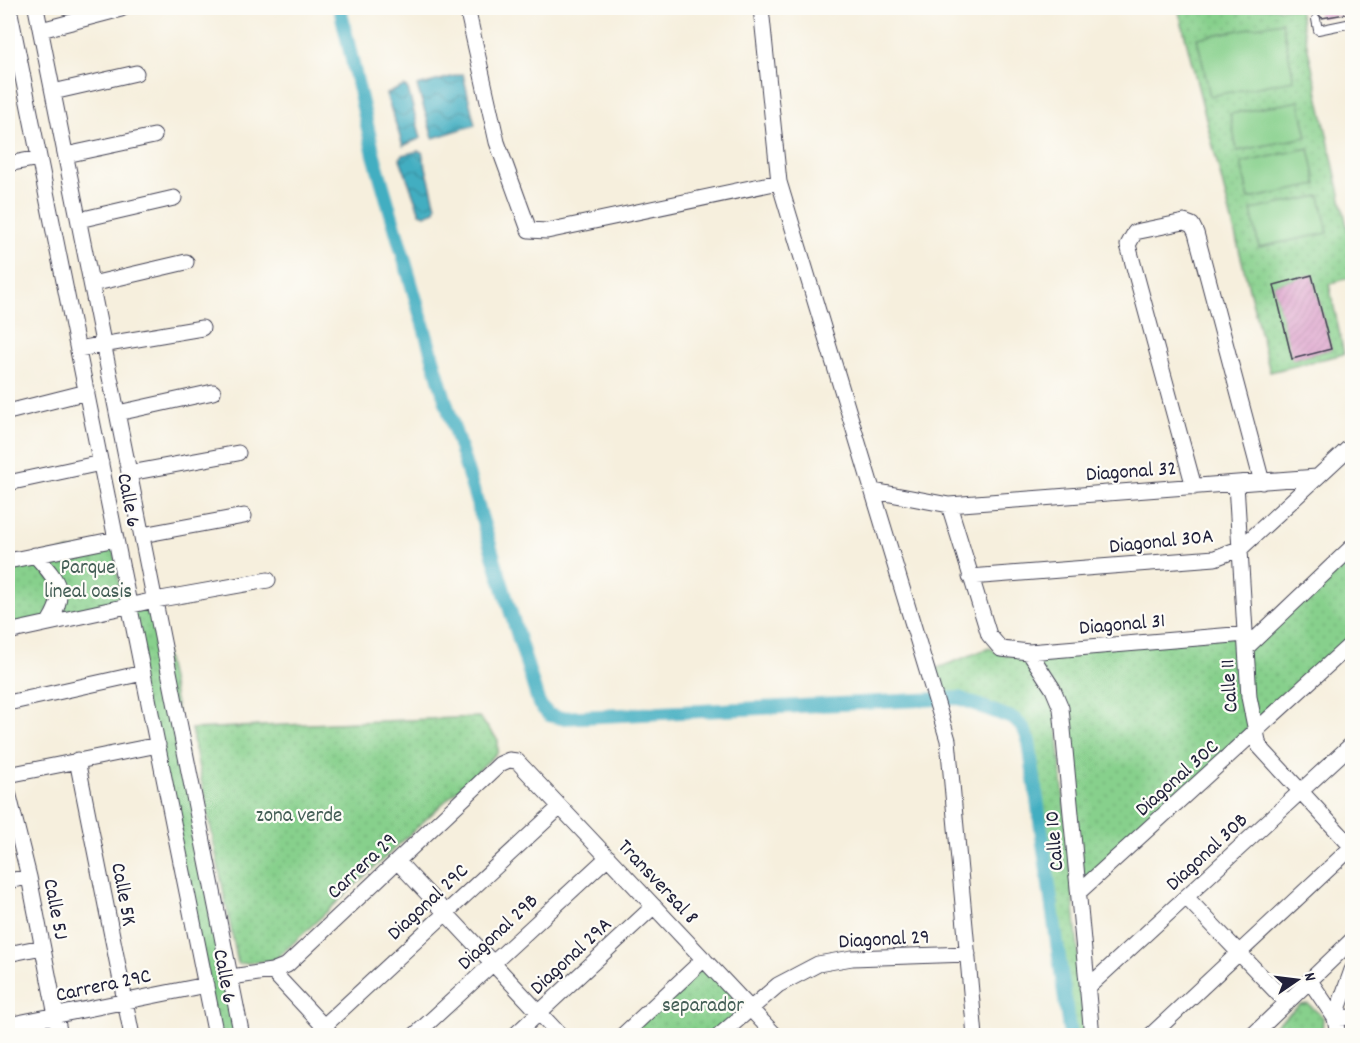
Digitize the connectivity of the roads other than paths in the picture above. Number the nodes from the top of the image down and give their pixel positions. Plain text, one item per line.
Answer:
1 (9, 8) edge
2 (36, 8) edge
3 (466, 8) edge
4 (761, 8) edge
5 (121, 9) dead end
6 (1316, 19) dead end
7 (1353, 23) edge
8 (41, 30) junction
9 (136, 73) dead end
10 (24, 79) junction
11 (8, 82) edge
12 (53, 92) junction
13 (154, 136) dead end
14 (66, 155) junction
15 (39, 158) junction
16 (8, 164) edge
17 (779, 182) junction
18 (174, 198) dead end
19 (79, 220) junction
20 (186, 262) dead end
21 (92, 284) junction
22 (202, 328) dead end
23 (104, 344) junction
24 (78, 349) junction
25 (87, 392) junction
26 (213, 392) dead end
27 (8, 412) edge
28 (118, 413) junction
29 (1353, 445) edge
30 (238, 453) dead end
31 (101, 463) junction
32 (130, 473) junction
33 (1317, 477) junction
34 (1262, 482) junction
35 (8, 483) edge
36 (1236, 484) junction
37 (1194, 487) junction
38 (874, 491) junction
39 (949, 505) junction
40 (244, 516) dead end
41 (142, 535) junction
42 (116, 539) junction
43 (1353, 547) edge
44 (1241, 548) junction
45 (35, 555) junction
46 (8, 561) edge
47 (970, 577) junction
48 (268, 580) dead end
49 (155, 600) junction
50 (130, 605) junction
51 (49, 622) junction
52 (8, 632) edge
53 (1246, 641) junction
54 (1353, 643) edge
55 (1029, 652) junction
56 (143, 674) junction
57 (8, 703) edge
58 (1255, 734) junction
59 (1353, 744) edge
60 (158, 745) junction
61 (77, 760) junction
62 (509, 760) joint
63 (8, 775) edge
64 (1301, 791) junction
65 (8, 792) edge
66 (560, 807) junction
67 (1352, 847) edge
68 (608, 857) junction
69 (397, 861) junction
70 (30, 877) junction
71 (8, 881) edge
72 (1078, 892) junction
73 (1186, 897) junction
74 (654, 906) junction
75 (446, 913) junction
76 (1353, 940) edge
77 (42, 947) junction
78 (8, 954) edge
79 (968, 954) junction
80 (1238, 954) junction
81 (704, 959) junction
82 (493, 963) junction
83 (1353, 970) edge
84 (272, 971) junction
85 (231, 977) junction
86 (1310, 981) junction
87 (206, 985) junction
88 (1087, 988) junction
89 (124, 1000) junction
90 (1287, 1003) junction
91 (749, 1007) junction
92 (539, 1012) junction
93 (56, 1015) junction
94 (1353, 1017) edge
95 (8, 1025) edge
96 (1336, 1028) edge
97 (327, 1032) edge
98 (60, 1035) edge
99 (132, 1035) edge
100 (216, 1035) edge
101 (242, 1035) edge
102 (414, 1035) edge
103 (514, 1035) edge
104 (561, 1035) edge
105 (622, 1035) edge
106 (719, 1035) edge
107 (776, 1035) edge
108 (975, 1035) edge
109 (1092, 1035) edge
110 (1150, 1035) edge
111 (1252, 1035) edge

1 - 10 street, Calle 6
2 - 8 street, Calle 6
3 - 17 street
4 - 17 street
5 - 8 street
6 - 7 lane
8 - 12 street, Calle 6
9 - 12 street
10 - 11 street
10 - 15 street, Calle 6
12 - 14 street, Calle 6
13 - 14 street
14 - 19 street, Calle 6
15 - 16 street
15 - 24 street, Calle 6
17 - 38 street
18 - 19 street
19 - 21 street, Calle 6
20 - 21 street
21 - 23 street, Calle 6
22 - 23 street
23 - 24 street
23 - 28 street, Calle 6
24 - 25 street, Calle 6
25 - 27 street
25 - 31 street, Calle 6
26 - 28 street
28 - 32 street, Calle 6
29 - 33 street, Diagonal 30A
30 - 32 street
31 - 35 street
31 - 42 street, Calle 6
32 - 41 street, Calle 6
33 - 34 street, Diagonal 32
33 - 44 street, Diagonal 30A
34 - 36 street, Diagonal 32
34 - 37 street
36 - 37 street, Diagonal 32
36 - 44 street, Calle 11
37 - 39 street, Diagonal 32
38 - 39 street, Diagonal 32
38 - 79 street
39 - 47 street
40 - 41 street
41 - 49 street, Calle 6
42 - 45 street
42 - 50 street, Calle 6
43 - 53 street
44 - 47 street, Diagonal 30A
44 - 53 street, Calle 11
45 - 46 street
45 - 51 street
47 - 55 street, Diagonal 31
48 - 49 street
49 - 50 street
49 - 85 street, Calle 6
50 - 51 street
50 - 56 street, Calle 6
51 - 52 street
53 - 55 street, Diagonal 31
53 - 58 street, Calle 11
54 - 58 street, Diagonal 30C
55 - 72 street, Calle 10
56 - 57 street
56 - 60 street, Calle 6
58 - 64 street, Calle 11
58 - 72 street, Diagonal 30C
59 - 64 street, Diagonal 30B
60 - 61 street
60 - 87 street, Calle 6
61 - 63 street
61 - 89 street, Calle 5K
62 - 66 street, Transversal 8
62 - 69 street, Carrera 29
64 - 67 street, Calle 11
64 - 73 street, Diagonal 30B
65 - 70 street, Calle 5J
66 - 68 street, Transversal 8
66 - 75 street, Diagonal 29C
67 - 80 street
68 - 74 street, Transversal 8
68 - 82 street, Diagonal 29B
69 - 75 street
69 - 84 street, Carrera 29
70 - 71 street
70 - 77 street, Calle 5J
72 - 88 street, Calle 10
73 - 80 street
73 - 88 street, Diagonal 30B
74 - 81 street, Transversal 8
74 - 92 street, Diagonal 29A
75 - 82 street
75 - 97 street, Diagonal 29C
76 - 86 street
77 - 78 street
77 - 93 street, Calle 5J
79 - 91 street, Diagonal 29
79 - 108 street
80 - 90 street
80 - 110 street
81 - 91 street, Transversal 8
81 - 105 street
82 - 92 street
82 - 102 street, Diagonal 29B
83 - 96 street
84 - 85 street, Carrera 29
84 - 97 street
85 - 101 street, Calle 6
86 - 90 street
86 - 96 street
87 - 89 street, Carrera 29C
87 - 100 street, Calle 6
88 - 109 street, Calle 10
89 - 93 street, Carrera 29C
89 - 99 street, Calle 5K
90 - 111 street
91 - 106 street, Diagonal 29
91 - 107 street, Transversal 8
92 - 103 street, Diagonal 29A
92 - 104 street
93 - 95 street, Carrera 29C
93 - 98 street, Calle 5J
94 - 96 street

